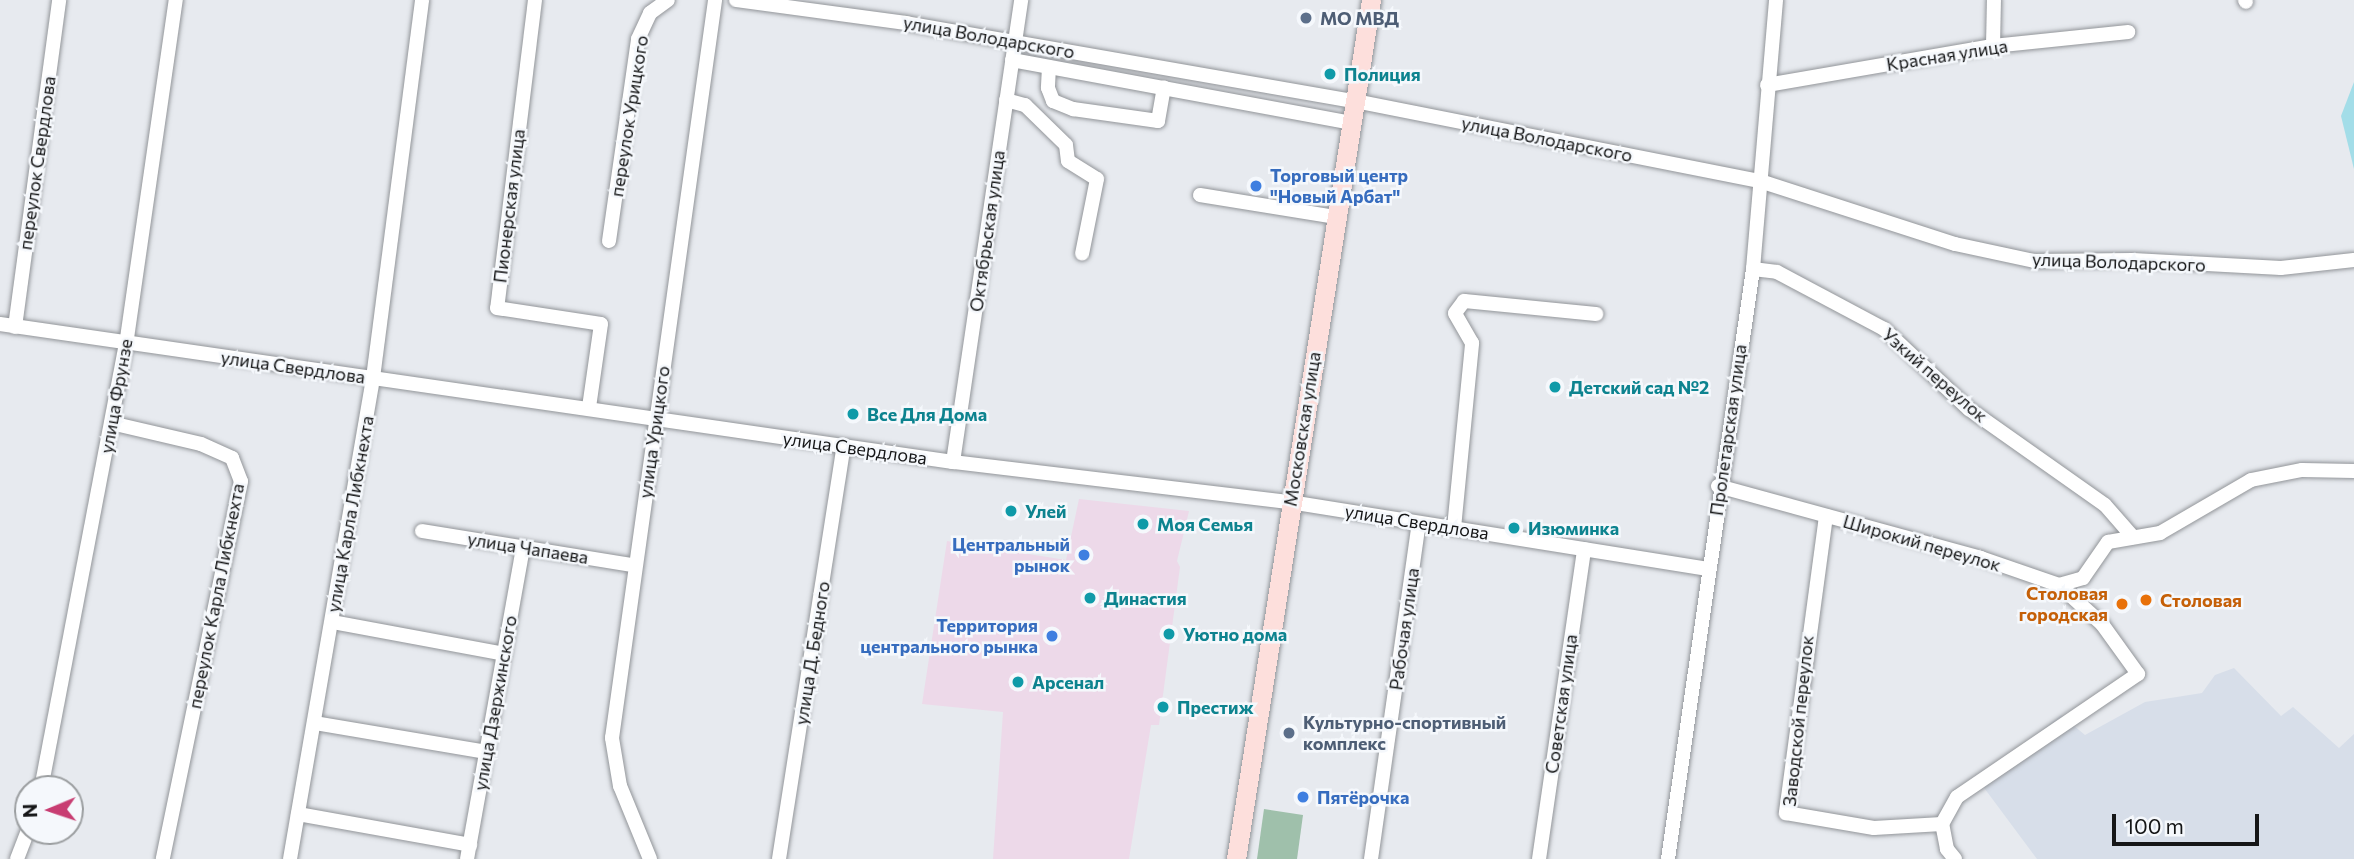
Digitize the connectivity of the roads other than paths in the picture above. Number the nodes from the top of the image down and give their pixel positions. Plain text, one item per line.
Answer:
1 (59, 0) edge
2 (176, 0) edge
3 (422, 0) edge
4 (535, 0) edge
5 (668, 0) edge
6 (715, 0) edge
7 (736, 0) edge
8 (1021, 0) edge
9 (1371, 0) edge
10 (1776, 0) edge
11 (1994, 0) edge
12 (2128, 32) dead end
13 (1015, 41) junction
14 (1993, 46) junction
15 (1012, 60) junction
16 (1049, 67) junction
17 (1767, 85) junction
18 (1164, 88) junction
19 (1006, 100) junction
20 (1355, 101) junction
21 (1351, 123) junction
22 (1763, 182) junction
23 (1200, 195) dead end
24 (1336, 217) junction
25 (608, 242) dead end
26 (1082, 254) dead end
27 (2354, 260) edge
28 (1753, 270) junction
29 (1596, 314) dead end
30 (7, 326) edge
31 (126, 345) junction
32 (373, 378) junction
33 (589, 407) junction
34 (655, 418) junction
35 (111, 423) junction
36 (844, 446) junction
37 (953, 462) junction
38 (2354, 471) edge
39 (1718, 486) junction
40 (1290, 502) junction
41 (1826, 516) junction
42 (1419, 523) junction
43 (1454, 528) junction
44 (422, 531) dead end
45 (2133, 537) junction
46 (523, 547) junction
47 (1584, 549) junction
48 (633, 565) junction
49 (1710, 569) junction
50 (2059, 585) junction
51 (332, 622) junction
52 (504, 654) junction
53 (315, 723) junction
54 (486, 752) junction
55 (44, 775) edge
56 (298, 814) junction
57 (1942, 824) junction
58 (468, 852) edge
59 (163, 859) edge
60 (290, 859) edge
61 (650, 859) edge
62 (779, 859) edge
63 (1236, 859) edge
64 (1371, 859) edge
65 (1539, 859) edge
66 (1668, 859) edge
67 (1955, 859) edge

1 - 30 street, переулок Свердлова
2 - 31 street, улица Фрунзе
3 - 32 street, улица Карла Либкнехта
4 - 33 street, Пионерская улица
5 - 25 street, переулок Урицкого
6 - 34 street, улица Урицкого
7 - 13 street, улица Володарского
8 - 13 street, Октябрьская улица
9 - 20 main road, Московская улица
10 - 17 street, Пролетарская улица
11 - 14 street
12 - 14 street, Красная улица
13 - 15 street, Октябрьская улица
13 - 20 street, улица Володарского
14 - 17 street, Красная улица
15 - 16 street
15 - 19 street, Октябрьская улица
16 - 18 street
16 - 18 street
17 - 22 street, Пролетарская улица
18 - 21 street
19 - 26 street
19 - 37 street, Октябрьская улица
20 - 21 main road, Московская улица
20 - 22 street, улица Володарского
21 - 24 main road, Московская улица
22 - 27 street, улица Володарского
22 - 28 street, Пролетарская улица
23 - 24 street
24 - 40 main road, Московская улица
28 - 39 street, Пролетарская улица
28 - 45 street, Узкий переулок
29 - 43 street
30 - 31 street, улица Свердлова
31 - 32 street, улица Свердлова
31 - 35 street, улица Фрунзе
32 - 33 street, улица Свердлова
32 - 51 street, улица Карла Либкнехта
33 - 34 street, улица Свердлова
34 - 36 street, улица Свердлова
34 - 48 street, улица Урицкого
35 - 55 street, улица Фрунзе
35 - 59 street, переулок Карла Либкнехта
36 - 37 street, улица Свердлова
36 - 62 street, улица Д. Бедного
37 - 40 street, улица Свердлова
38 - 45 street
39 - 41 street, Широкий переулок
39 - 49 street, Пролетарская улица
40 - 42 street, улица Свердлова
40 - 63 main road, Московская улица
41 - 50 street, Широкий переулок
41 - 57 street, Заводской переулок
42 - 43 street, улица Свердлова
42 - 64 street, Рабочая улица
43 - 47 street, улица Свердлова
44 - 46 street, улица Чапаева
45 - 50 street
46 - 48 street, улица Чапаева
46 - 52 street, улица Дзержинского
47 - 49 street, улица Свердлова
47 - 65 street, Советская улица
48 - 61 street, улица Урицкого
49 - 66 street, Пролетарская улица
50 - 57 street
51 - 52 street
51 - 53 street, улица Карла Либкнехта
52 - 54 street, улица Дзержинского
53 - 54 street
53 - 56 street, улица Карла Либкнехта
54 - 58 street, улица Дзержинского
56 - 58 street
56 - 60 street, улица Карла Либкнехта
57 - 67 street

